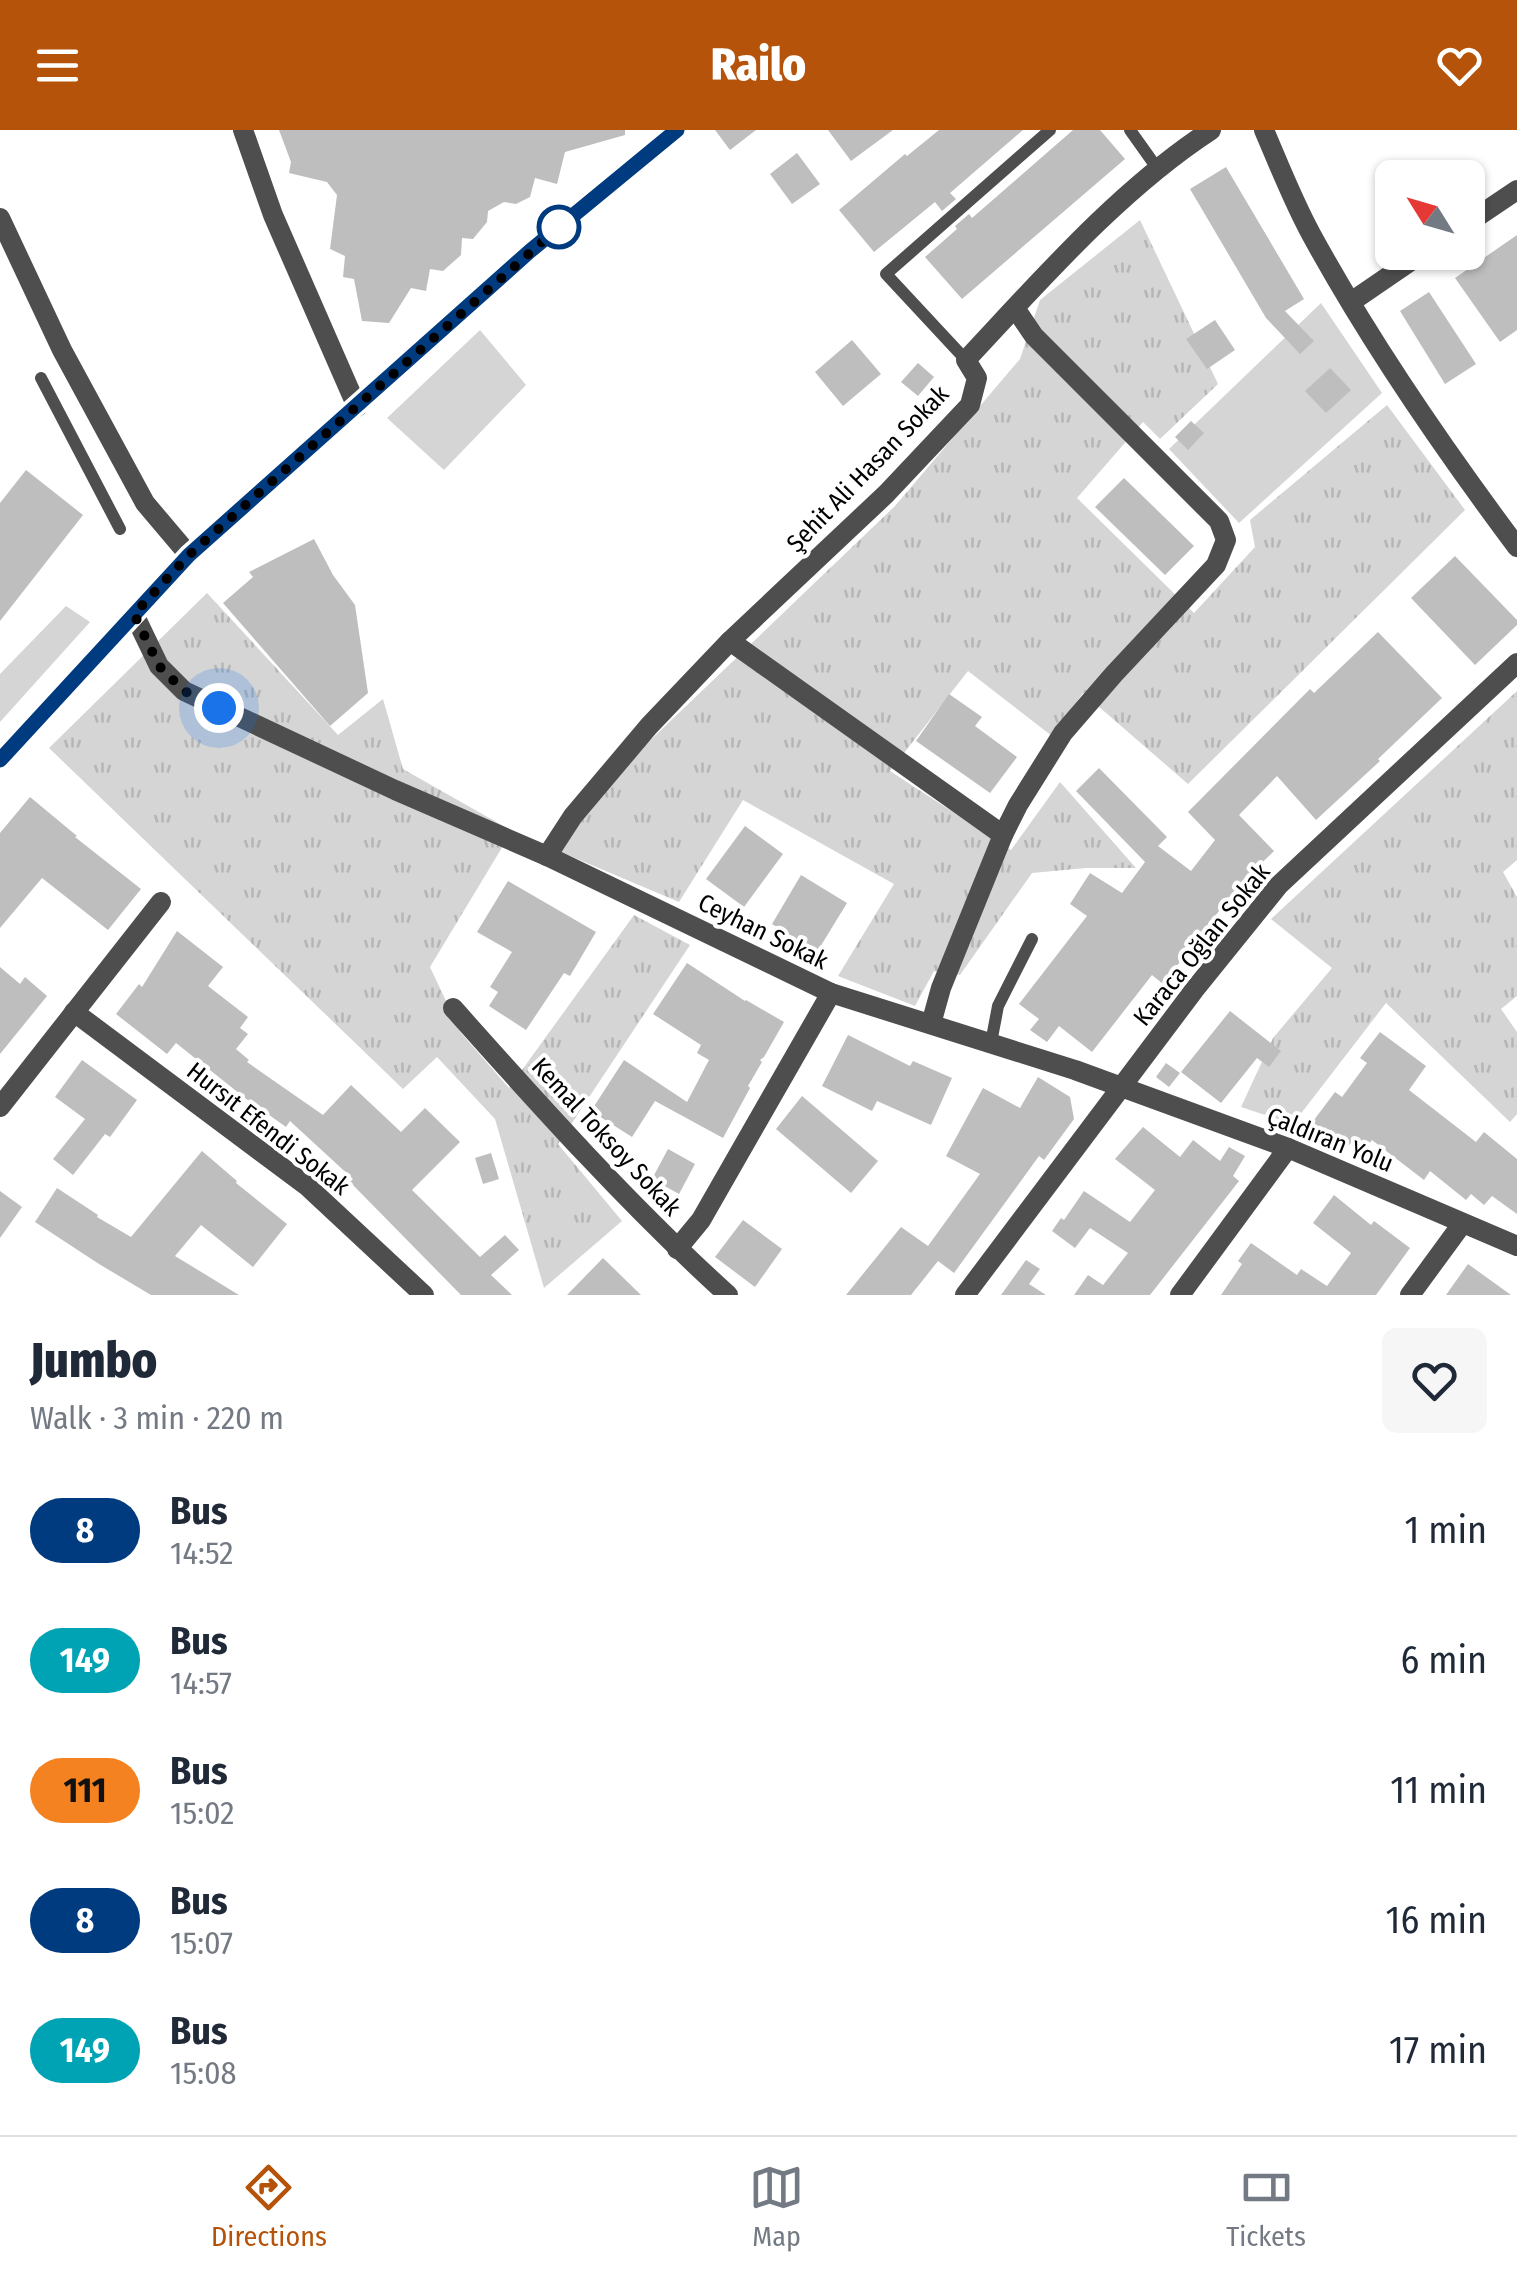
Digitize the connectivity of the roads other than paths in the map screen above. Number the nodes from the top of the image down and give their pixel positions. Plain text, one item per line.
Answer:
1 (242, 130) edge
2 (1050, 130) edge
3 (1130, 130) edge
4 (1211, 130) edge
5 (1264, 130) edge
6 (668, 132) edge
7 (1158, 168) junction
8 (1517, 190) edge
9 (1485, 212) edge
10 (0, 218) edge
11 (1398, 270) edge
12 (1351, 302) junction
13 (1015, 308) junction
14 (966, 360) junction
15 (42, 378) dead end
16 (357, 407) junction
17 (120, 530) dead end
18 (1515, 540) edge
19 (189, 555) junction
20 (134, 614) junction
21 (730, 641) junction
22 (1517, 663) edge
23 (0, 760) edge
24 (1003, 835) junction
25 (547, 856) junction
26 (161, 902) dead end
27 (1032, 939) dead end
28 (831, 993) junction
29 (454, 1008) dead end
30 (74, 1012) junction
31 (931, 1024) junction
32 (991, 1044) junction
33 (1120, 1089) junction
34 (0, 1107) edge
35 (1288, 1148) junction
36 (1462, 1224) junction
37 (1517, 1246) edge
38 (677, 1249) junction
39 (424, 1295) edge
40 (728, 1295) edge
41 (965, 1295) edge
42 (1180, 1295) edge
43 (1410, 1295) edge

1 - 16 street
2 - 14 lane
3 - 7 lane
4 - 7 street, Şehit Ali Hasan Sokak
5 - 12 street
6 - 16 main road
7 - 13 street, Şehit Ali Hasan Sokak
8 - 9 street
10 - 19 street
11 - 12 street
12 - 18 street
13 - 14 street, Şehit Ali Hasan Sokak
13 - 24 street
14 - 21 street, Şehit Ali Hasan Sokak
15 - 17 lane
16 - 19 main road
19 - 20 main road
20 - 23 main road
20 - 25 street, Ceyhan Sokak
21 - 24 street
21 - 25 street, Şehit Ali Hasan Sokak
22 - 33 street, Karaca Oğlan Sokak
24 - 31 street
25 - 28 street, Ceyhan Sokak
26 - 30 street
27 - 32 lane
28 - 31 street, Ceyhan Sokak
28 - 38 street
29 - 38 street, Kemal Toksoy Sokak
30 - 34 street
30 - 39 street, Hursıt Efendi Sokak
31 - 32 street, Ceyhan Sokak
32 - 33 street, Ceyhan Sokak
33 - 35 street, Çaldıran Yolu
33 - 41 street, Karaca Oğlan Sokak
35 - 36 street, Çaldıran Yolu
35 - 42 street
36 - 37 street, Çaldıran Yolu
36 - 43 street
38 - 40 street, Kemal Toksoy Sokak

